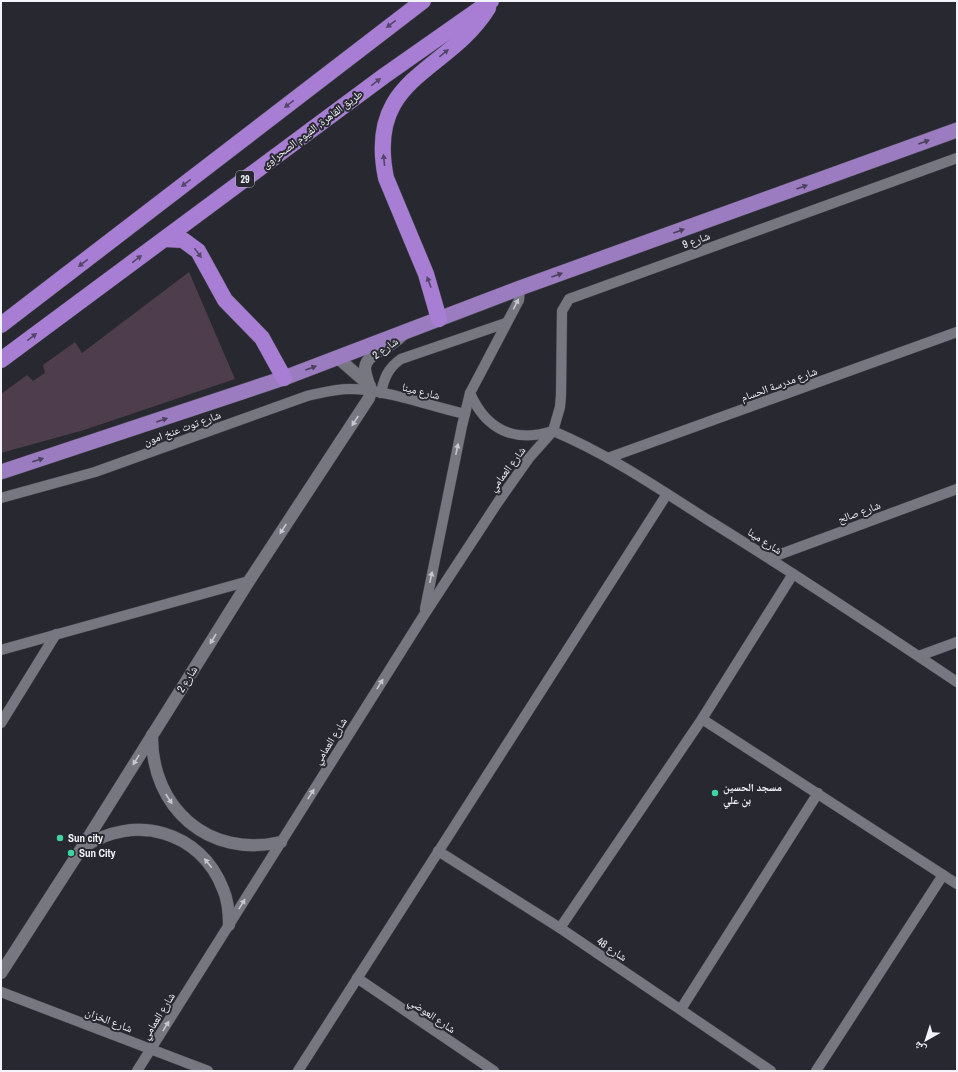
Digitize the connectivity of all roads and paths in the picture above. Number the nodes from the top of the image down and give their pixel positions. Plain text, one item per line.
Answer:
1 (423, 1) edge
2 (491, 1) edge
3 (957, 130) edge
4 (957, 158) edge
5 (164, 239) junction
6 (520, 288) junction
7 (439, 320) junction
8 (506, 323) junction
9 (1, 325) edge
10 (957, 332) edge
11 (404, 333) junction
12 (338, 358) junction
13 (1, 360) edge
14 (284, 378) junction
15 (374, 390) junction
16 (470, 393) junction
17 (464, 414) junction
18 (553, 431) junction
19 (608, 458) junction
20 (1, 472) edge
21 (957, 489) edge
22 (667, 494) junction
23 (1, 498) edge
24 (770, 558) junction
25 (793, 574) junction
26 (249, 581) junction
27 (424, 615) junction
28 (56, 634) junction
29 (957, 642) edge
30 (1, 650) edge
31 (918, 656) junction
32 (957, 682) edge
33 (702, 719) junction
34 (1, 723) edge
35 (152, 735) junction
36 (818, 794) junction
37 (281, 842) junction
38 (81, 849) junction
39 (438, 851) junction
40 (943, 874) junction
41 (957, 884) edge
42 (229, 925) junction
43 (560, 928) junction
44 (1, 973) edge
45 (357, 978) junction
46 (1, 992) edge
47 (681, 1009) junction
48 (151, 1050) junction
49 (138, 1071) edge
50 (208, 1071) edge
51 (298, 1071) edge
52 (494, 1071) edge
53 (771, 1071) edge
54 (816, 1071) edge

1 -> 9 highway
5 -> 2 highway, طريق القاهرة, الفيوم الصحراوى / 29
7 -> 2 highway
6 -> 3 main road
4 - 18 street, شارع 9
13 -> 5 highway, طريق القاهرة, الفيوم الصحراوى / 29
5 -> 14 highway
6 - 7 main road
8 -> 6 street
7 - 11 main road
8 - 15 street
8 - 16 street
10 - 19 street, شارع مدرسة الحسام
11 - 12 main road
11 - 15 street, شارع 2
14 -> 12 main road
12 - 15 street
20 -> 14 main road
15 - 17 street, شارع مينا
15 - 23 street, شارع توت عنخ امون
15 -> 26 street, شارع 2
16 - 17 street
16 - 18 street
27 -> 17 street
18 - 19 street, شارع مينا
18 - 27 street, شارع العمامي
19 - 22 street, شارع مينا
21 - 24 street, شارع صالح
22 - 24 street, شارع مينا
22 - 39 street
24 - 25 street, شارع مينا
25 - 31 street, شارع مينا
25 - 33 street
26 - 28 street
26 -> 35 street, شارع 2
37 -> 27 street, شارع العمامي
28 - 30 street
28 - 34 street
29 - 31 street
31 - 32 street, شارع مينا
33 - 36 street
33 - 43 street
35 -> 37 street
35 -> 38 street, شارع 2
36 - 40 street
36 - 47 street
42 -> 37 street, شارع العمامي
42 -> 38 street
38 - 44 street, شارع 2
39 - 43 street, شارع 48
39 - 45 street
40 - 41 street
40 - 54 street
48 -> 42 street, شارع العمامي
43 - 47 street, شارع 48
45 - 51 street
45 - 52 street, شارع العوضي
46 - 48 street, شارع الخزان
47 - 53 street, شارع 48
48 - 49 street, شارع العمامي
48 - 50 street, شارع الخزان

